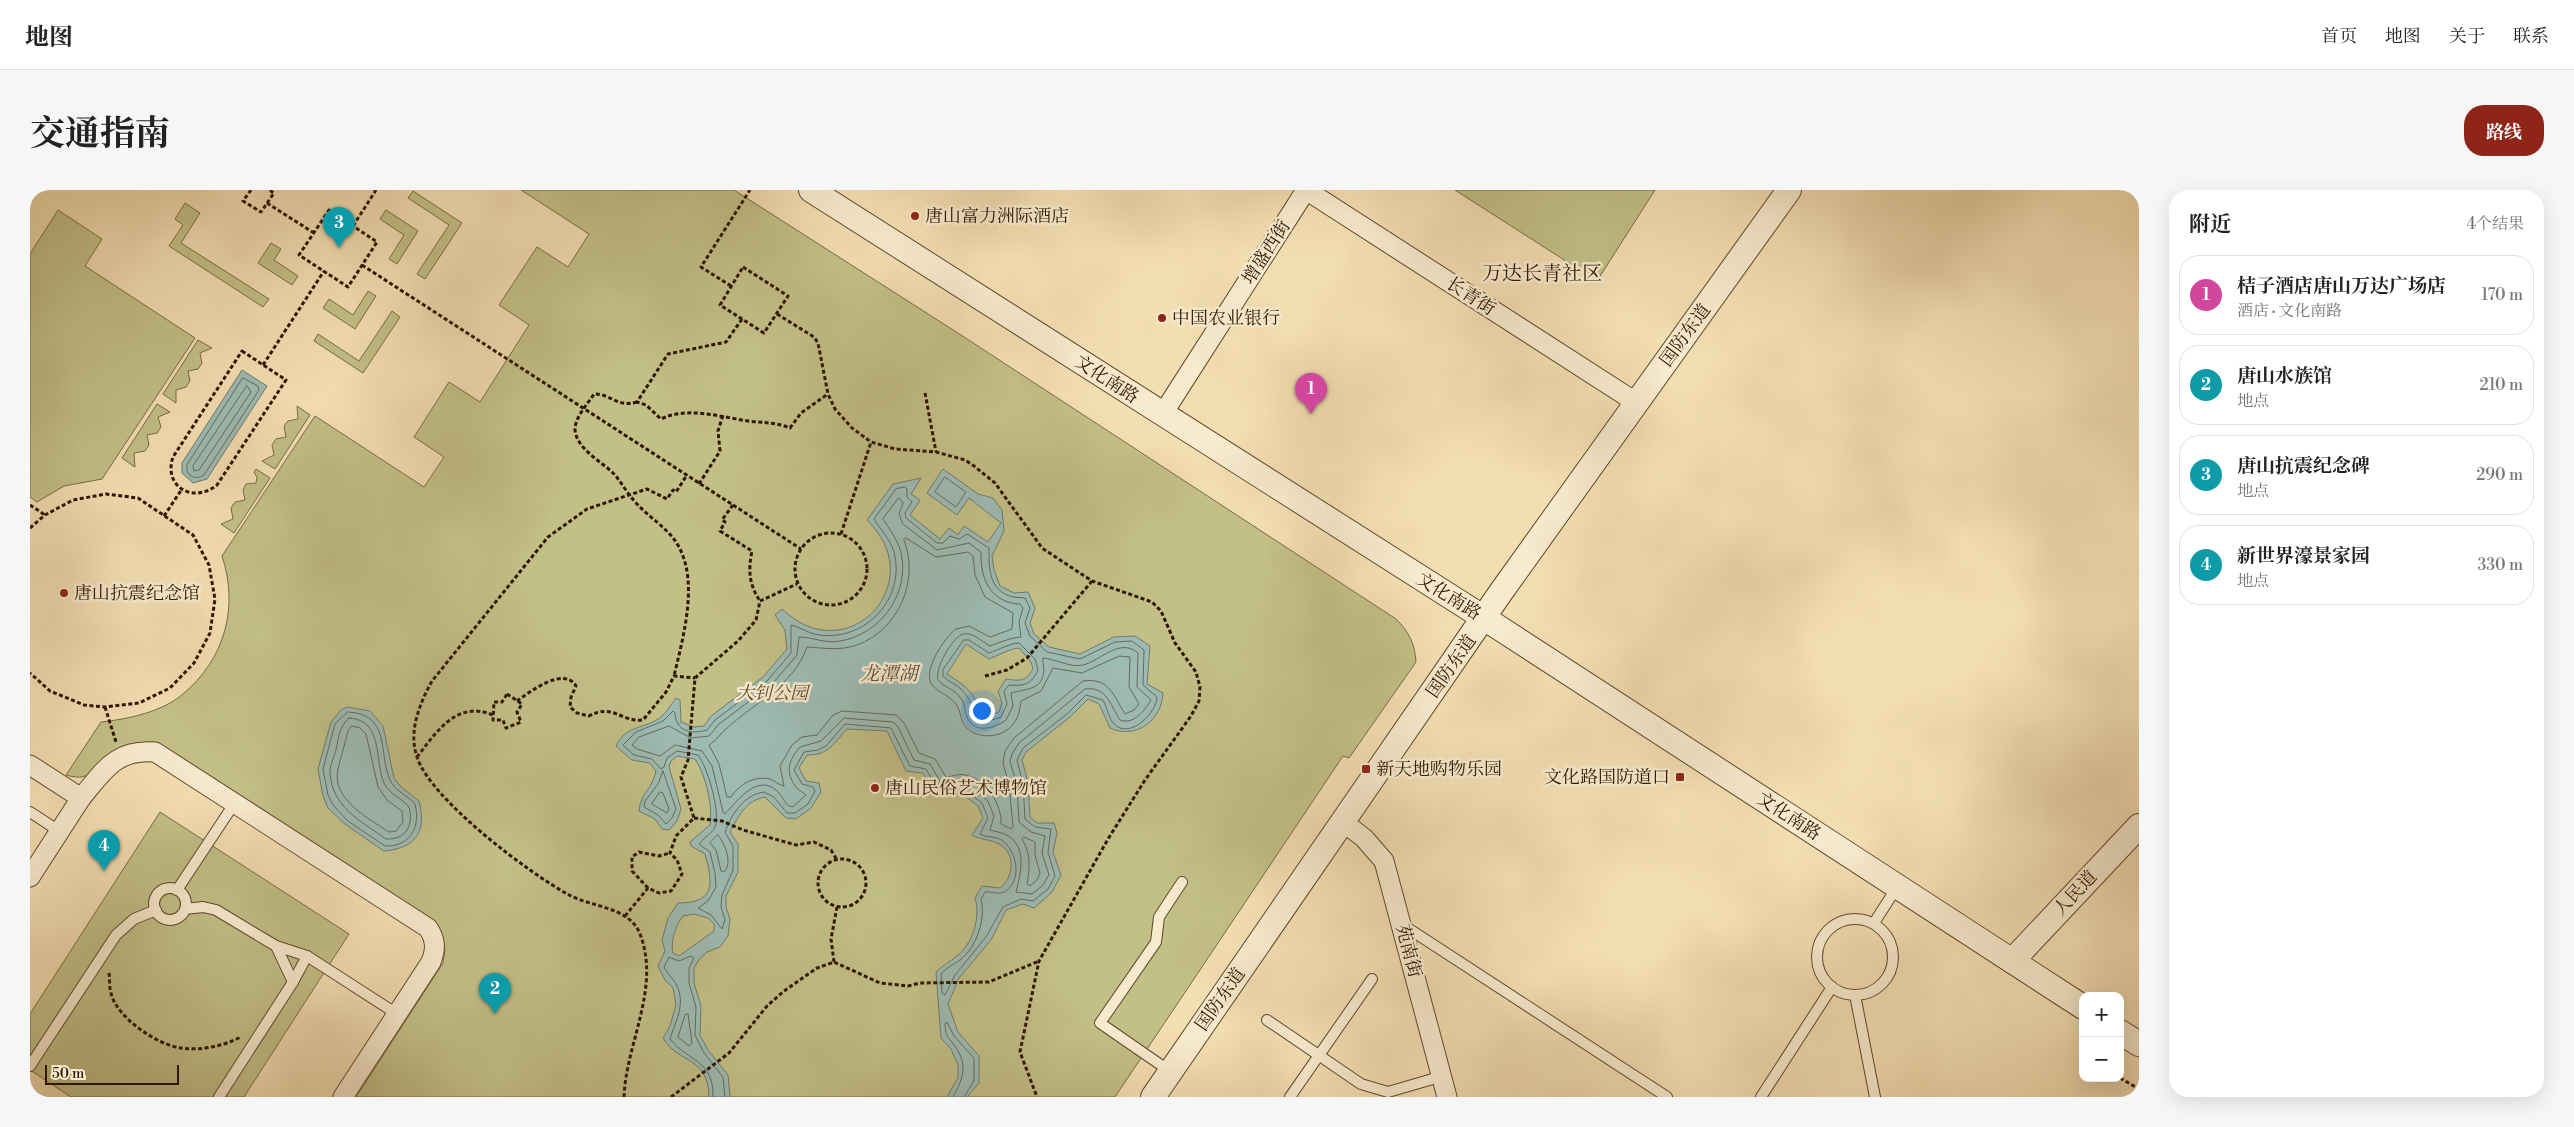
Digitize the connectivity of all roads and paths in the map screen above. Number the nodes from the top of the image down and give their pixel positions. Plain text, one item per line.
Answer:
1 (37, 190) edge
2 (269, 190) edge
3 (376, 190) edge
4 (750, 190) edge
5 (811, 190) edge
6 (1306, 190) edge
7 (1789, 190) edge
8 (249, 191) edge
9 (30, 201) edge
10 (267, 203) junction
11 (353, 226) junction
12 (314, 233) junction
13 (362, 265) junction
14 (324, 271) junction
15 (731, 286) junction
16 (777, 314) junction
17 (742, 319) junction
18 (263, 365) junction
19 (924, 393) dead end
20 (828, 394) junction
21 (637, 402) junction
22 (1637, 403) junction
23 (584, 408) junction
24 (723, 415) junction
25 (1162, 415) junction
26 (872, 442) junction
27 (936, 452) junction
28 (686, 476) junction
29 (699, 484) junction
30 (182, 489) junction
31 (628, 496) junction
32 (30, 505) edge
33 (732, 505) junction
34 (45, 515) junction
35 (164, 516) junction
36 (30, 528) edge
37 (841, 534) junction
38 (800, 550) junction
39 (1092, 581) junction
40 (797, 584) junction
41 (760, 601) junction
42 (1484, 618) junction
43 (30, 673) edge
44 (674, 676) junction
45 (985, 676) dead end
46 (695, 678) junction
47 (517, 701) junction
48 (105, 707) junction
49 (493, 715) junction
50 (120, 756) junction
51 (417, 757) junction
52 (30, 765) edge
53 (81, 798) junction
54 (234, 804) junction
55 (30, 812) edge
56 (694, 818) junction
57 (1343, 822) junction
58 (2139, 826) edge
59 (59, 831) junction
60 (670, 853) junction
61 (837, 860) junction
62 (30, 877) edge
63 (1182, 882) dead end
64 (1897, 887) junction
65 (648, 888) junction
66 (177, 890) junction
67 (837, 907) junction
68 (185, 909) junction
69 (156, 910) junction
70 (624, 916) junction
71 (1874, 923) junction
72 (1403, 926) junction
73 (276, 946) junction
74 (307, 956) junction
75 (1039, 961) junction
76 (2012, 961) junction
77 (834, 962) junction
78 (109, 973) dead end
79 (1372, 979) dead end
80 (293, 982) junction
81 (1832, 987) junction
82 (1854, 995) junction
83 (2079, 1004) edge
84 (397, 1014) junction
85 (1267, 1020) dead end
86 (245, 1032) dead end
87 (2124, 1035) edge
88 (2139, 1044) edge
89 (1319, 1055) junction
90 (30, 1066) edge
91 (1171, 1072) junction
92 (1443, 1076) junction
93 (2124, 1080) edge
94 (2139, 1089) edge
95 (1386, 1094) edge
96 (219, 1097) edge
97 (343, 1097) edge
98 (624, 1097) edge
99 (671, 1097) edge
100 (1038, 1097) edge
101 (1153, 1097) edge
102 (1290, 1097) edge
103 (1448, 1097) edge
104 (1667, 1097) edge
105 (1761, 1097) edge
106 (1875, 1097) edge

1 - 9 path
2 - 10 path
3 - 11 path
4 - 15 path
5 - 25 street, 文化南路
6 - 22 street, 长青街
6 - 25 street, 增盛西街
7 - 22 street, 国防东道
8 - 10 path
10 - 12 path
11 - 12 path
11 - 13 path
12 - 14 path
13 - 14 path
13 - 23 path
14 - 18 path
15 - 16 path
15 - 17 path
16 - 17 path
16 - 20 path
17 - 21 path
18 - 30 path
18 - 30 path
19 - 27 path
20 - 24 path
20 - 26 path
21 - 23 path
21 - 24 path
22 - 42 street, 国防东道
23 - 28 path
23 - 31 path
24 - 29 path
25 - 42 street, 文化南路
26 - 27 path
26 - 37 path
27 - 39 path
28 - 29 path
28 - 31 path
29 - 33 path
30 - 35 path
31 - 44 path
31 - 51 path
32 - 34 path
33 - 38 path
33 - 41 path
34 - 35 path
34 - 36 path
35 - 48 path
37 - 38 path
37 - 40 path
38 - 40 path
39 - 45 path
39 - 75 path
40 - 41 path
41 - 46 path
42 - 57 street, 国防东道
42 - 64 street, 文化南路
43 - 48 path
44 - 46 path
44 - 47 path
46 - 56 path
47 - 49 path
47 - 49 path
48 - 50 path
49 - 51 path
50 - 53 street
50 - 54 street
51 - 70 path
52 - 53 street
53 - 59 street
54 - 66 lane
54 - 84 street
55 - 59 lane
56 - 60 path
56 - 61 path
57 - 72 street, 苑南街
57 - 91 street, 国防东道
58 - 76 street, 人民道
59 - 62 street
60 - 65 path
60 - 65 path
61 - 67 path
61 - 67 path
63 - 91 lane
64 - 71 lane
64 - 76 street, 文化南路
65 - 70 path
66 - 68 lane
66 - 69 lane
67 - 77 path
68 - 69 lane
68 - 73 lane
69 - 90 lane
70 - 98 path
71 - 81 lane
71 - 82 lane
72 - 92 street, 苑南街
72 - 104 lane
73 - 74 lane
73 - 80 lane
74 - 80 lane
74 - 84 lane
75 - 77 path
75 - 100 path
76 - 83 street, 文化南路
77 - 99 path
78 - 86 path
79 - 89 lane
80 - 96 lane
81 - 82 lane
81 - 105 lane
82 - 106 lane
84 - 97 street
85 - 89 lane
87 - 88 street
89 - 95 lane
89 - 102 lane
91 - 101 street, 国防东道
92 - 95 lane
92 - 103 street, 苑南街
93 - 94 path

